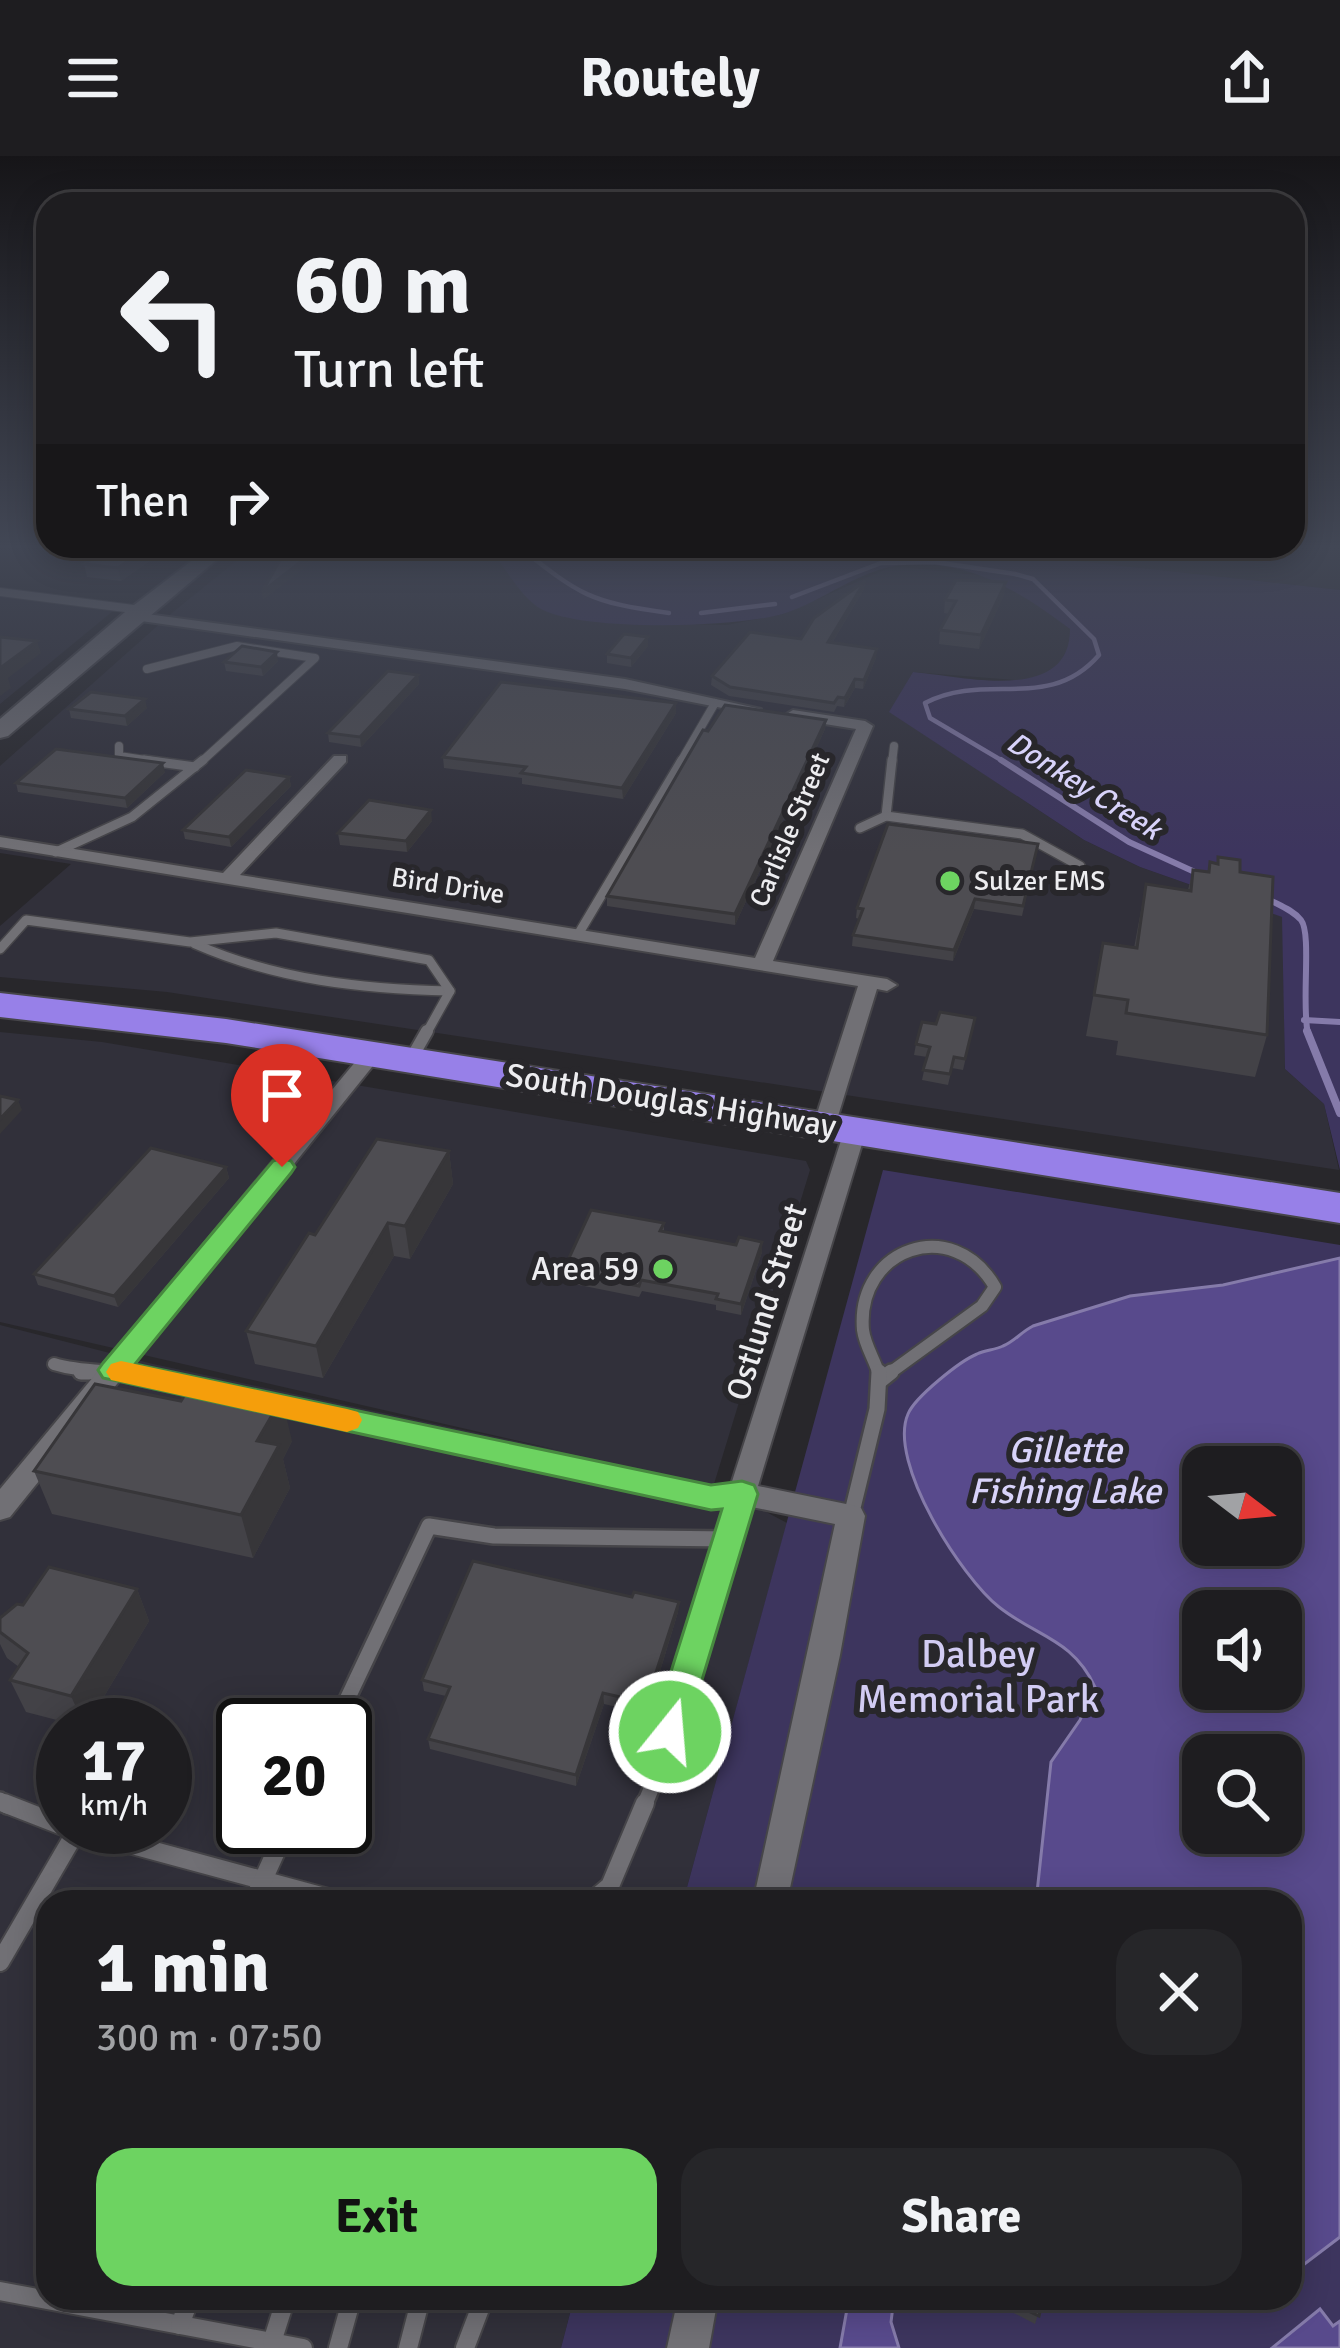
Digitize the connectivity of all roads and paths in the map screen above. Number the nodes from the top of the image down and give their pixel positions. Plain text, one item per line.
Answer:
1 (96, 648) edge
2 (228, 648) edge
3 (252, 648) edge
4 (380, 648) edge
5 (147, 669) dead end
6 (715, 704) junction
7 (0, 731) edge
8 (119, 746) dead end
9 (894, 746) dead end
10 (340, 759) dead end
11 (195, 767) junction
12 (886, 816) junction
13 (860, 828) dead end
14 (0, 842) edge
15 (56, 852) junction
16 (1080, 866) dead end
17 (226, 879) junction
18 (579, 933) junction
19 (190, 942) junction
20 (0, 949) edge
21 (762, 963) junction
22 (450, 991) junction
23 (0, 1005) edge
24 (392, 1056) junction
25 (839, 1128) junction
26 (1334, 1207) edge
27 (54, 1364) dead end
28 (113, 1370) junction
29 (880, 1380) junction
30 (228, 1395) edge
31 (251, 1400) edge
32 (742, 1494) junction
33 (0, 1509) edge
34 (851, 1516) junction
35 (729, 1540) junction
36 (348, 1698) edge
37 (0, 1800) edge
38 (36, 1817) edge
39 (55, 1854) edge
40 (167, 1854) edge
41 (274, 1854) edge
42 (262, 1880) junction
43 (37, 1890) edge
44 (258, 1890) edge
45 (299, 1890) edge
46 (605, 1890) edge
47 (773, 1890) edge
48 (36, 1892) edge
49 (0, 1962) edge
50 (0, 2291) edge
51 (36, 2296) edge
52 (117, 2310) edge
53 (186, 2310) edge
54 (282, 2310) edge
55 (349, 2310) edge
56 (418, 2310) edge
57 (479, 2310) edge
58 (696, 2310) edge
59 (180, 2325) junction
60 (272, 2342) junction
61 (303, 2348) edge
62 (338, 2348) edge
63 (408, 2348) edge
64 (465, 2348) edge
65 (688, 2348) edge

1 - 7 street
2 - 5 lane
3 - 11 lane
4 - 6 street
6 - 18 lane
6 - 21 street, Carlisle Street
8 - 11 lane
9 - 12 lane
10 - 17 street
11 - 15 lane
12 - 13 lane
12 - 16 lane
14 - 15 street, Bird Drive
15 - 17 street, Bird Drive
17 - 18 street, Bird Drive
18 - 21 street, Bird Drive
19 - 20 lane
19 - 22 lane
19 - 22 lane
21 - 25 street, Bird Drive
22 - 24 lane
23 - 24 highway, South Douglas Highway
24 - 25 highway, South Douglas Highway
24 - 28 street
25 - 26 highway, South Douglas Highway
25 - 32 street, Ostlund Street
27 - 28 lane
28 - 30 lane
28 - 33 street
29 - 29 lane
29 - 34 lane
31 - 32 lane
32 - 34 street
32 - 35 lane
34 - 47 street
35 - 36 lane
35 - 46 lane
37 - 38 lane
39 - 43 lane
40 - 42 lane
41 - 42 lane
42 - 44 lane
42 - 45 lane
48 - 49 lane
50 - 51 lane
52 - 59 lane
53 - 59 lane
54 - 60 lane
55 - 62 lane
56 - 63 lane
57 - 64 lane
58 - 65 street
59 - 60 lane
60 - 61 lane

